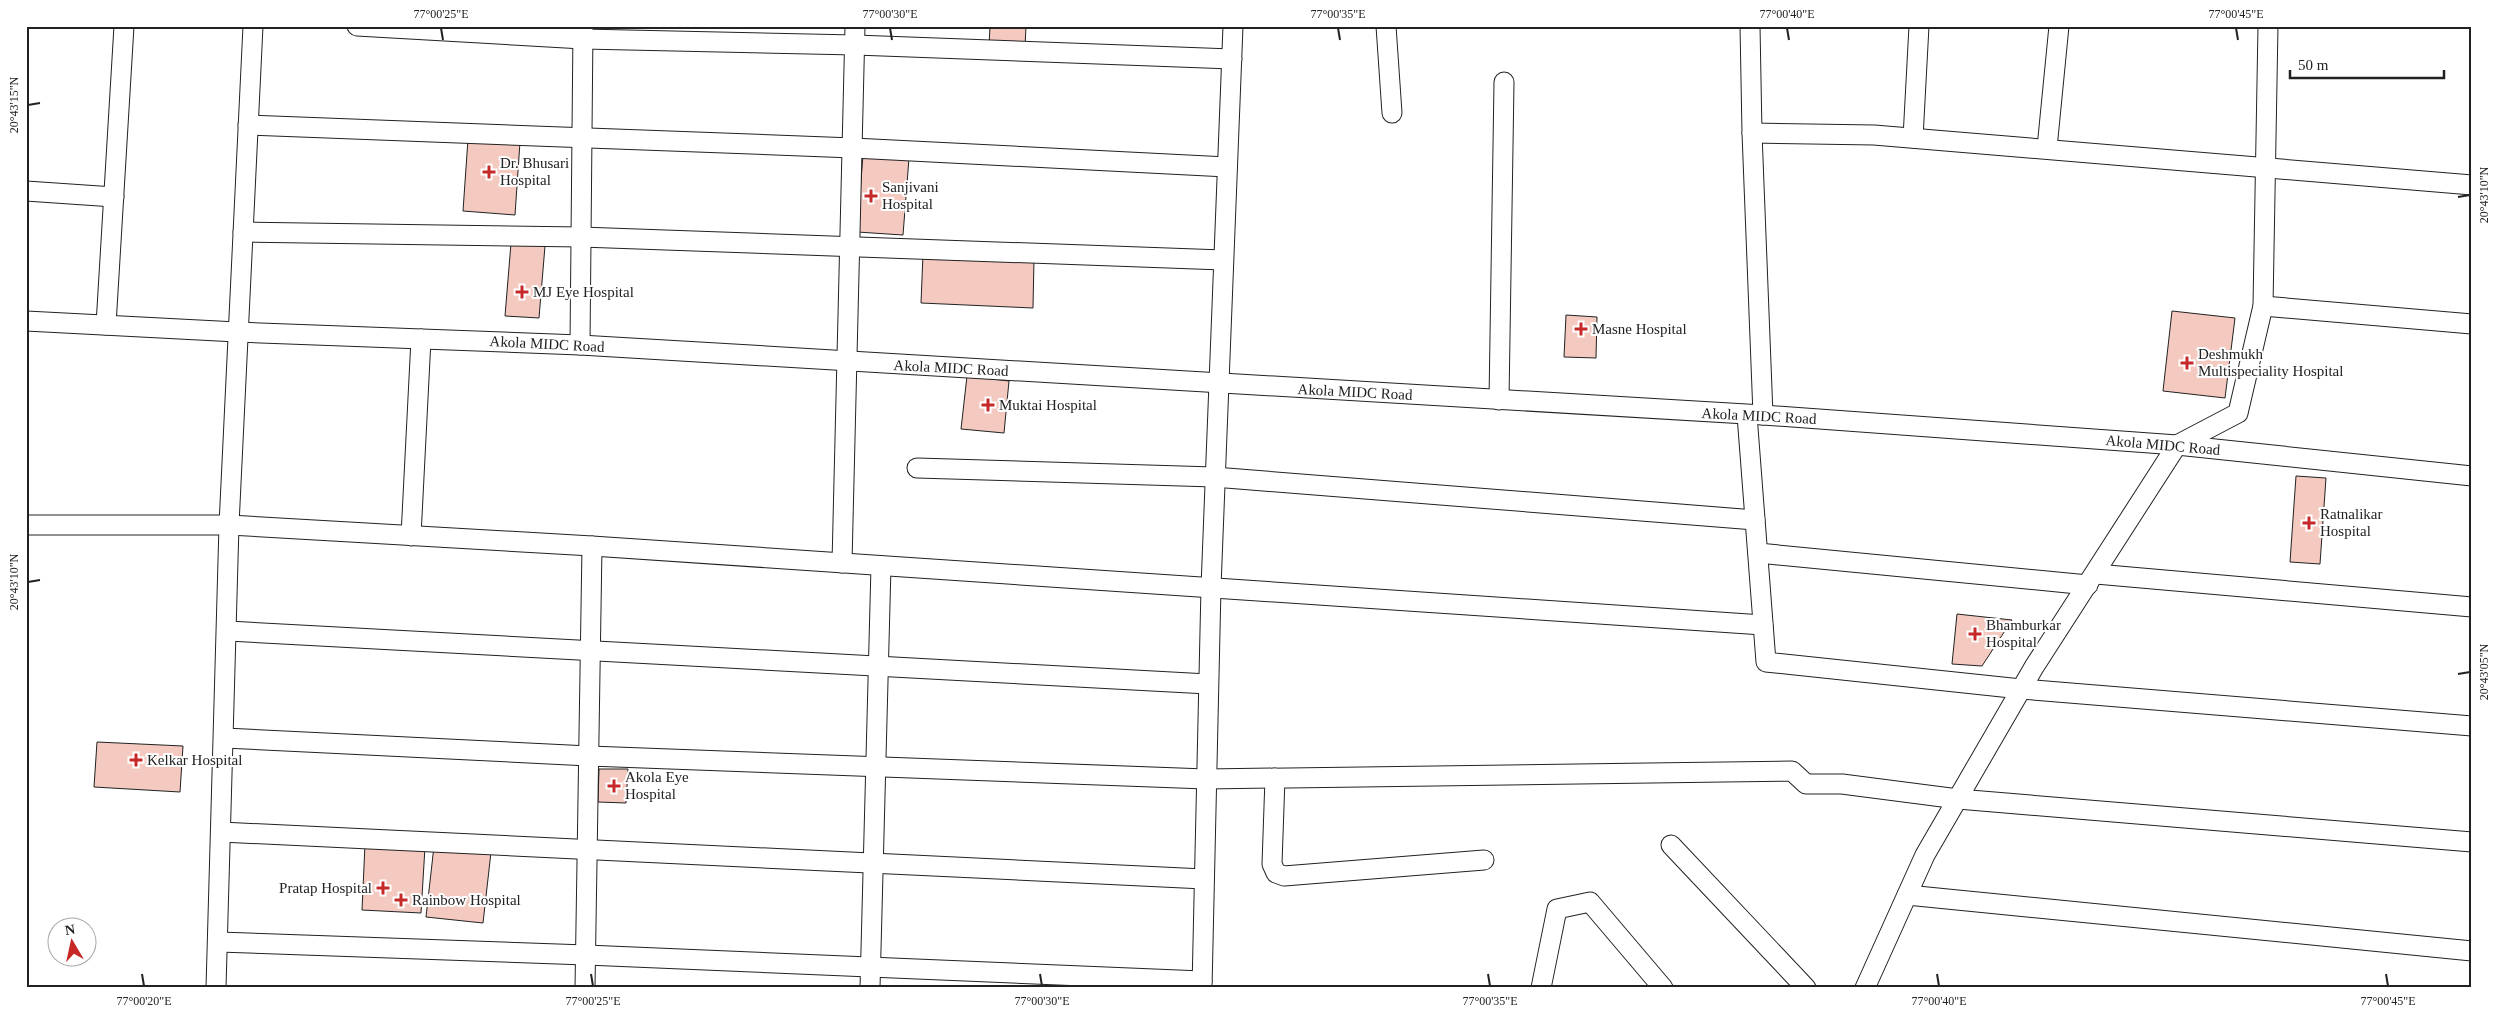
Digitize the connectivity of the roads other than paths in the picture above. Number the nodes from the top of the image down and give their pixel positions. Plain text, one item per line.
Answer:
1 (124, 26) edge
2 (253, 26) edge
3 (357, 26) edge
4 (855, 26) edge
5 (1233, 26) edge
6 (1386, 26) edge
7 (1750, 26) edge
8 (1919, 26) edge
9 (2060, 26) edge
10 (2268, 26) edge
11 (583, 33) edge
12 (855, 45) junction
13 (1232, 59) junction
14 (1504, 82) dead end
15 (1392, 113) dead end
16 (248, 125) junction
17 (1752, 132) junction
18 (582, 138) junction
19 (1912, 138) junction
20 (853, 148) junction
21 (2046, 148) junction
22 (2265, 166) junction
23 (1227, 167) junction
24 (2472, 185) edge
25 (26, 191) edge
26 (114, 197) junction
27 (243, 232) junction
28 (581, 237) junction
29 (851, 245) junction
30 (1223, 260) junction
31 (2263, 306) junction
32 (26, 321) edge
33 (2472, 324) edge
34 (106, 325) junction
35 (237, 332) junction
36 (420, 339) junction
37 (580, 345) junction
38 (848, 362) junction
39 (1218, 383) junction
40 (1499, 400) junction
41 (1755, 415) junction
42 (2177, 445) junction
43 (917, 468) dead end
44 (2472, 476) edge
45 (1214, 477) junction
46 (1755, 520) junction
47 (26, 525) edge
48 (229, 525) junction
49 (410, 536) junction
50 (592, 546) junction
51 (1758, 553) junction
52 (842, 563) junction
53 (880, 566) junction
54 (2092, 579) junction
55 (1211, 587) junction
56 (2472, 607) edge
57 (1763, 624) junction
58 (228, 631) junction
59 (590, 649) junction
60 (878, 665) junction
61 (1208, 684) junction
62 (2021, 689) junction
63 (2472, 726) edge
64 (224, 738) junction
65 (589, 756) junction
66 (876, 766) junction
67 (1275, 778) junction
68 (1206, 779) junction
69 (1958, 799) junction
70 (221, 832) junction
71 (2472, 842) edge
72 (1672, 846) dead end
73 (588, 851) junction
74 (1484, 860) dead end
75 (874, 864) junction
76 (1204, 879) junction
77 (1907, 895) junction
78 (218, 942) junction
79 (2472, 951) edge
80 (586, 955) junction
81 (871, 967) junction
82 (1202, 984) edge
83 (216, 988) edge
84 (585, 988) edge
85 (870, 988) edge
86 (1541, 988) edge
87 (1663, 988) edge
88 (1806, 988) edge
89 (1865, 988) edge

1 - 26 street
2 - 16 street
3 - 11 street
4 - 12 street
5 - 13 street
6 - 15 street
7 - 17 street
8 - 19 street
9 - 21 street
10 - 22 street
11 - 12 street
11 - 18 street
12 - 13 street
12 - 20 street
13 - 23 street
14 - 40 street
16 - 18 street
16 - 27 street
17 - 19 street
17 - 41 street
18 - 20 street
18 - 28 street
19 - 21 street
20 - 23 street
20 - 29 street
21 - 22 street
22 - 24 street
22 - 31 street
23 - 30 street
25 - 26 street
26 - 34 street
27 - 28 street
27 - 35 street
28 - 29 street
28 - 37 street
29 - 30 street
29 - 38 street
30 - 39 street
31 - 33 street
31 - 42 street
32 - 34 street, Akola MIDC Road
34 - 35 street, Akola MIDC Road
35 - 36 street, Akola MIDC Road
35 - 48 street
36 - 37 street, Akola MIDC Road
36 - 49 street
37 - 38 street, Akola MIDC Road
38 - 39 street, Akola MIDC Road
38 - 52 street
39 - 40 street, Akola MIDC Road
39 - 45 street
40 - 41 street, Akola MIDC Road
41 - 42 street, Akola MIDC Road
41 - 46 street
42 - 44 street, Akola MIDC Road
42 - 54 street
43 - 45 street
45 - 46 street
45 - 55 street
46 - 51 street
47 - 48 street
48 - 49 street
48 - 58 street
49 - 50 street
50 - 52 street
50 - 59 street
51 - 54 street
51 - 57 street
52 - 53 street
53 - 55 street
53 - 60 street
54 - 56 street
54 - 62 street
55 - 57 street
55 - 61 street
57 - 62 street
58 - 59 street
58 - 64 street
59 - 60 street
59 - 65 street
60 - 61 street
60 - 66 street
61 - 68 street
62 - 63 street
62 - 69 street
64 - 65 street
64 - 70 street
65 - 66 street
65 - 73 street
66 - 68 street
66 - 75 street
67 - 68 street
67 - 69 street
67 - 74 street
68 - 76 street
69 - 71 street
69 - 77 street
70 - 73 street
70 - 78 street
72 - 88 street
73 - 75 street
73 - 80 street
75 - 76 street
75 - 81 street
76 - 82 street
77 - 79 street
77 - 89 street
78 - 80 street
78 - 83 street
80 - 81 street
80 - 84 street
81 - 82 street
81 - 85 street
86 - 87 street

